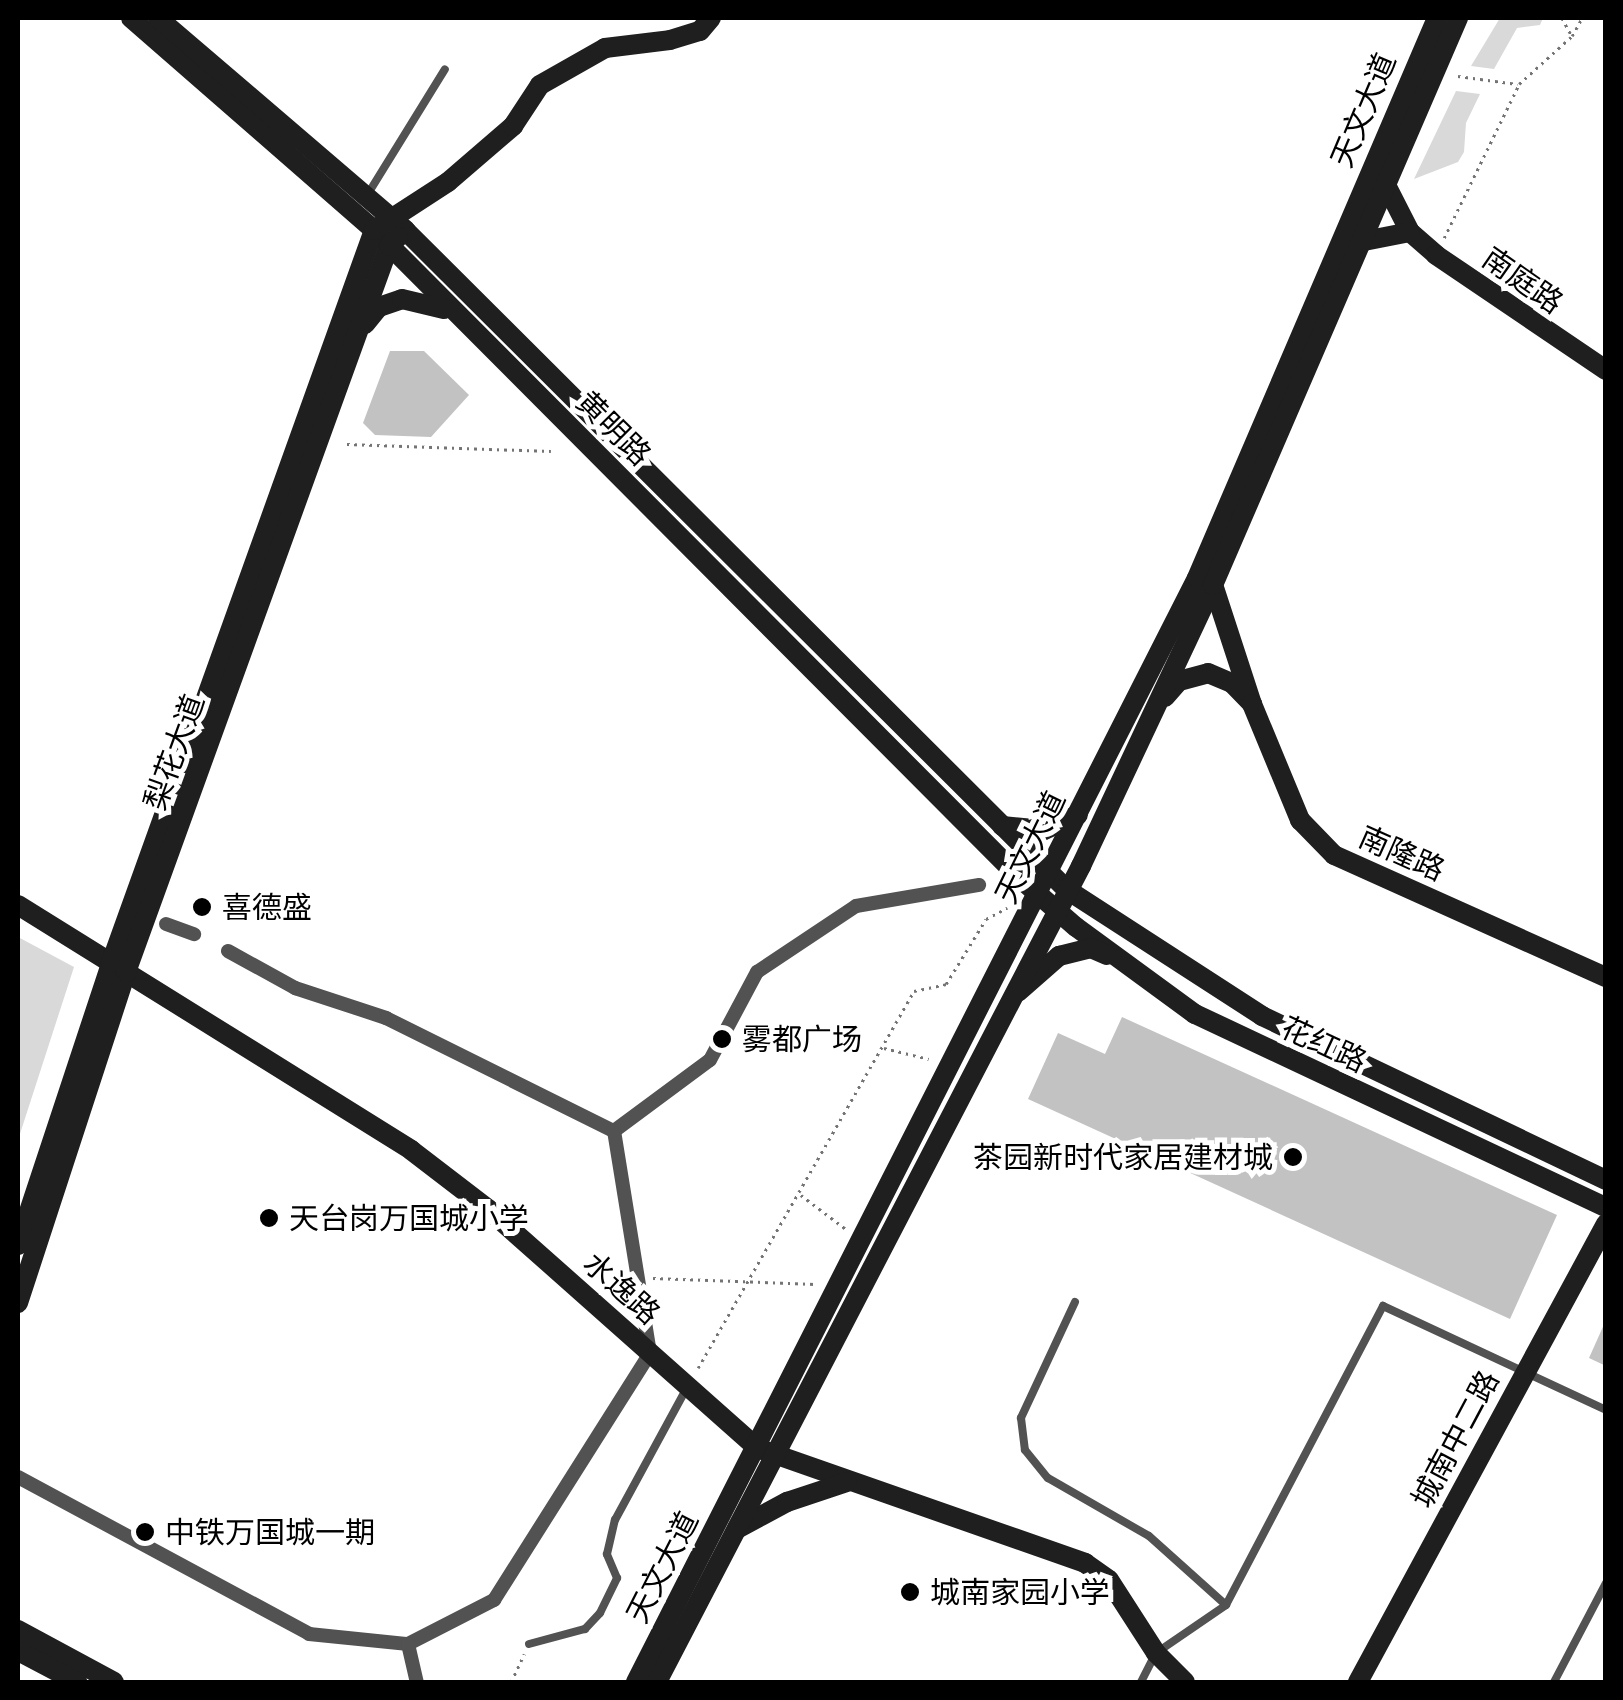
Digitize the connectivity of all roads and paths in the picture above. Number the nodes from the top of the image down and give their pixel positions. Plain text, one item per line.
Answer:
1 (131, 18) edge
2 (158, 18) edge
3 (711, 18) edge
4 (1438, 18) edge
5 (1462, 18) edge
6 (1562, 18) edge
7 (1582, 18) edge
8 (1572, 36) junction
9 (446, 69) dead end
10 (1458, 76) dead end
11 (1519, 84) junction
12 (1385, 184) junction
13 (366, 196) junction
14 (389, 231) junction
15 (1410, 232) junction
16 (1359, 242) junction
17 (1436, 255) junction
18 (460, 317) junction
19 (357, 334) junction
20 (1606, 370) edge
21 (346, 444) dead end
22 (551, 451) dead end
23 (1213, 586) junction
24 (1252, 704) junction
25 (1157, 706) junction
26 (1078, 816) junction
27 (1002, 826) junction
28 (980, 885) dead end
29 (1054, 891) junction
30 (18, 905) edge
31 (1007, 908) dead end
32 (166, 924) dead end
33 (194, 934) dead end
34 (228, 951) dead end
35 (1121, 961) junction
36 (118, 968) junction
37 (1606, 977) edge
38 (1008, 1000) junction
39 (1262, 1016) junction
40 (1250, 1043) junction
41 (882, 1048) junction
42 (936, 1060) dead end
43 (614, 1131) junction
44 (1606, 1180) edge
45 (800, 1194) junction
46 (1606, 1207) edge
47 (1606, 1224) edge
48 (850, 1232) dead end
49 (18, 1245) edge
50 (637, 1278) junction
51 (751, 1280) junction
52 (824, 1284) dead end
53 (1076, 1302) dead end
54 (18, 1303) edge
55 (650, 1353) junction
56 (1524, 1374) junction
57 (687, 1386) junction
58 (1606, 1410) edge
59 (765, 1451) junction
60 (18, 1477) edge
61 (847, 1482) junction
62 (736, 1529) junction
63 (1606, 1582) edge
64 (1226, 1605) junction
65 (18, 1630) edge
66 (408, 1644) junction
67 (529, 1644) joint
68 (18, 1650) edge
69 (1156, 1652) junction
70 (77, 1682) edge
71 (114, 1682) edge
72 (417, 1682) edge
73 (510, 1682) edge
74 (636, 1682) edge
75 (657, 1682) edge
76 (1141, 1682) edge
77 (1186, 1682) edge
78 (1358, 1682) edge
79 (1554, 1682) edge

1 - 14 main road, 黄明路
2 - 13 main road, 黄明路
3 - 14 main road
4 - 26 main road, 天文大道
5 - 12 main road, 天文大道
6 - 8 path
7 - 8 path
8 - 11 path
9 - 13 lane
10 - 11 path
11 - 17 path
12 - 15 main road
12 - 16 main road, 天文大道
13 - 14 main road, 黄明路
14 - 18 main road, 黄明路
14 - 19 main road, 梨花大道
14 - 27 main road, 黄明路
14 - 36 main road, 梨花大道
15 - 16 main road
15 - 17 main road, 南庭路
16 - 23 main road, 天文大道
17 - 20 main road, 南庭路
18 - 19 main road
18 - 29 main road, 黄明路
19 - 36 main road, 梨花大道
21 - 22 path
23 - 24 main road, 南隆路
23 - 25 main road, 天文大道
24 - 25 main road
24 - 37 main road, 南隆路
25 - 29 main road, 天文大道
26 - 27 main road
26 - 29 main road, 天文大道
27 - 29 main road, 黄明路
28 - 43 street
29 - 35 main road, 花红路
29 - 38 main road, 天文大道
29 - 39 main road, 花红路
29 - 59 main road, 天文大道
30 - 36 main road, 水逸路
31 - 41 path
32 - 33 street
34 - 43 street
35 - 38 main road
35 - 40 main road, 花红路
36 - 49 main road, 梨花大道
36 - 54 main road, 梨花大道
36 - 55 main road, 水逸路
38 - 59 main road, 天文大道
39 - 40 main road
39 - 44 main road, 花红路
40 - 46 main road, 花红路
41 - 42 path
41 - 45 path
43 - 50 street
45 - 48 path
45 - 51 path
47 - 56 main road, 城南中二路
50 - 51 path
50 - 55 street
51 - 52 path
51 - 57 path
53 - 64 lane
55 - 57 main road, 水逸路
55 - 66 street
56 - 58 lane
56 - 64 lane
56 - 78 main road, 城南中二路
57 - 59 main road, 水逸路
57 - 67 lane
59 - 61 main road, 水逸路
59 - 62 main road, 天文大道
59 - 74 main road, 天文大道
60 - 66 street
61 - 62 main road
61 - 69 main road, 水逸路
62 - 75 main road, 天文大道
63 - 79 lane
64 - 69 lane
65 - 71 main road
66 - 72 street
67 - 73 path
68 - 70 main road
69 - 76 lane
69 - 77 main road, 水逸路

